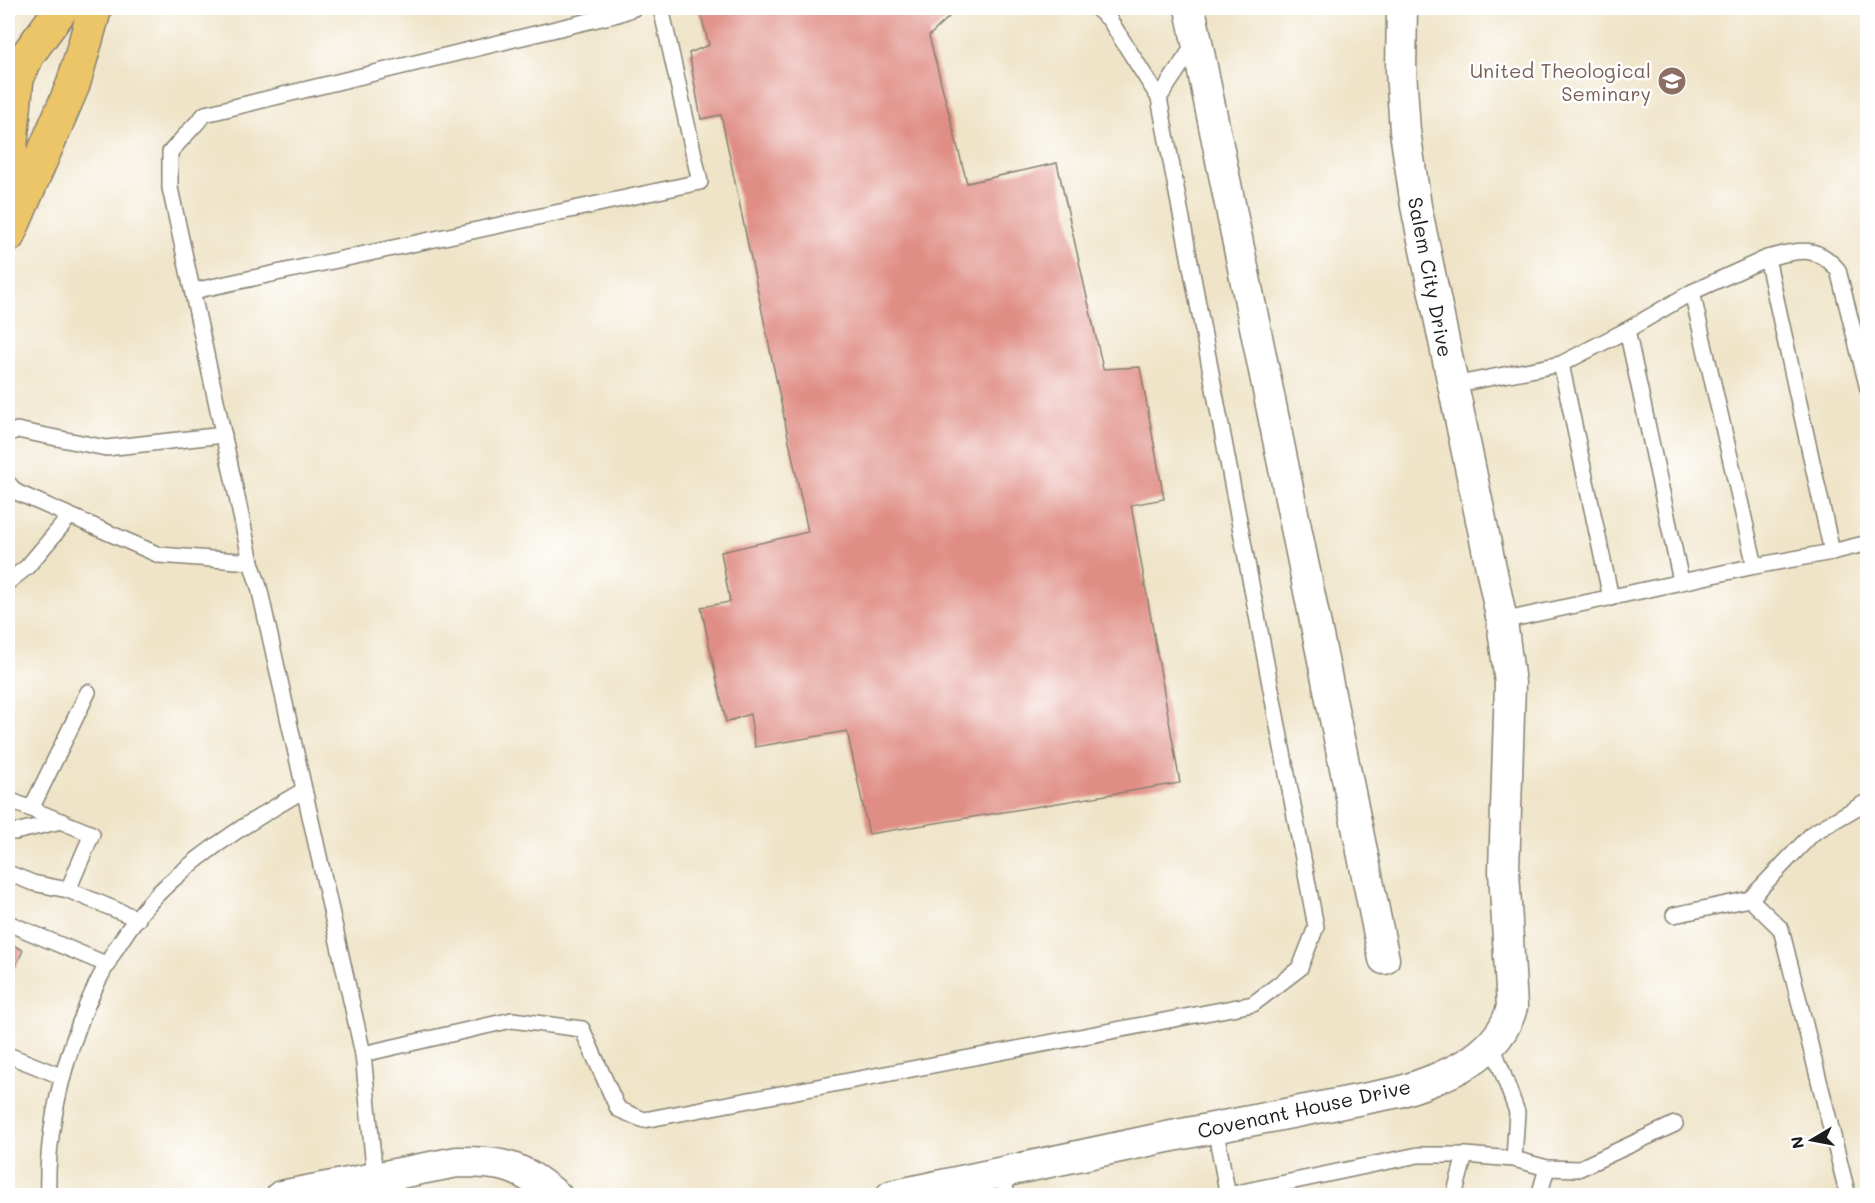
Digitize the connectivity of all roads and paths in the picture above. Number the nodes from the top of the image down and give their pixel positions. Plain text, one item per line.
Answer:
1 (62, 8) edge
2 (95, 8) edge
3 (634, 8) edge
4 (661, 8) edge
5 (1096, 8) edge
6 (1191, 8) edge
7 (1402, 8) edge
8 (1197, 41) junction
9 (12, 88) edge
10 (1159, 98) junction
11 (8, 175) edge
12 (8, 236) edge
13 (1767, 258) junction
14 (192, 291) junction
15 (1692, 292) junction
16 (1627, 330) junction
17 (1561, 364) junction
18 (1453, 385) junction
19 (1868, 389) edge
20 (8, 434) edge
21 (224, 435) junction
22 (8, 483) edge
23 (70, 516) junction
24 (1868, 543) edge
25 (1486, 544) joint
26 (1832, 552) junction
27 (250, 562) junction
28 (1755, 566) junction
29 (1681, 581) junction
30 (8, 582) edge
31 (1611, 598) junction
32 (1502, 621) junction
33 (88, 692) dead end
34 (304, 790) junction
35 (9, 800) dead end
36 (1868, 801) edge
37 (32, 807) junction
38 (61, 821) junction
39 (8, 829) edge
40 (8, 873) edge
41 (68, 890) junction
42 (1750, 899) junction
43 (1674, 915) dead end
44 (138, 919) junction
45 (8, 923) edge
46 (1384, 959) dead end
47 (108, 965) junction
48 (1492, 1044) junction
49 (363, 1054) junction
50 (8, 1055) edge
51 (63, 1077) junction
52 (1675, 1124) dead end
53 (1215, 1127) junction
54 (1465, 1155) junction
55 (1515, 1159) junction
56 (1546, 1168) junction
57 (375, 1178) junction
58 (1004, 1184) edge
59 (1228, 1195) edge
60 (48, 1196) edge
61 (281, 1196) edge
62 (557, 1196) edge
63 (891, 1196) edge
64 (1454, 1196) edge
65 (1539, 1196) edge
66 (1848, 1196) edge

1 - 9 main road
2 - 12 main road
3 - 14 lane
4 - 14 lane
5 - 10 lane
6 - 8 street
7 - 18 street, Salem City Drive
8 - 10 lane
8 - 46 street
9 - 11 main road
10 - 49 lane
13 - 15 lane
13 - 19 lane
13 - 26 lane
14 - 21 lane
15 - 16 lane
15 - 28 lane
16 - 17 lane
16 - 29 lane
17 - 18 lane
17 - 31 lane
18 - 25 street, Salem City Drive
20 - 21 lane
21 - 27 lane
22 - 23 lane
23 - 27 lane
23 - 30 lane
24 - 26 lane
25 - 32 street, Covenant House Drive
26 - 28 lane
27 - 34 lane
28 - 29 lane
29 - 31 lane
31 - 32 lane
32 - 48 street, Covenant House Drive
33 - 37 lane
34 - 44 lane
34 - 49 lane
35 - 37 lane
36 - 42 lane
37 - 38 lane
38 - 39 lane
38 - 41 lane
40 - 41 lane
41 - 44 lane
42 - 43 lane
42 - 66 lane
44 - 47 lane
45 - 47 lane
47 - 51 lane
48 - 53 street, Covenant House Drive
48 - 55 lane
49 - 57 lane
50 - 51 lane
51 - 60 lane
52 - 56 lane
53 - 58 street, Covenant House Drive
53 - 59 lane
54 - 55 lane
54 - 59 lane
54 - 64 lane
55 - 56 lane
56 - 65 lane
57 - 61 street
57 - 62 street
58 - 63 street, Covenant House Drive

